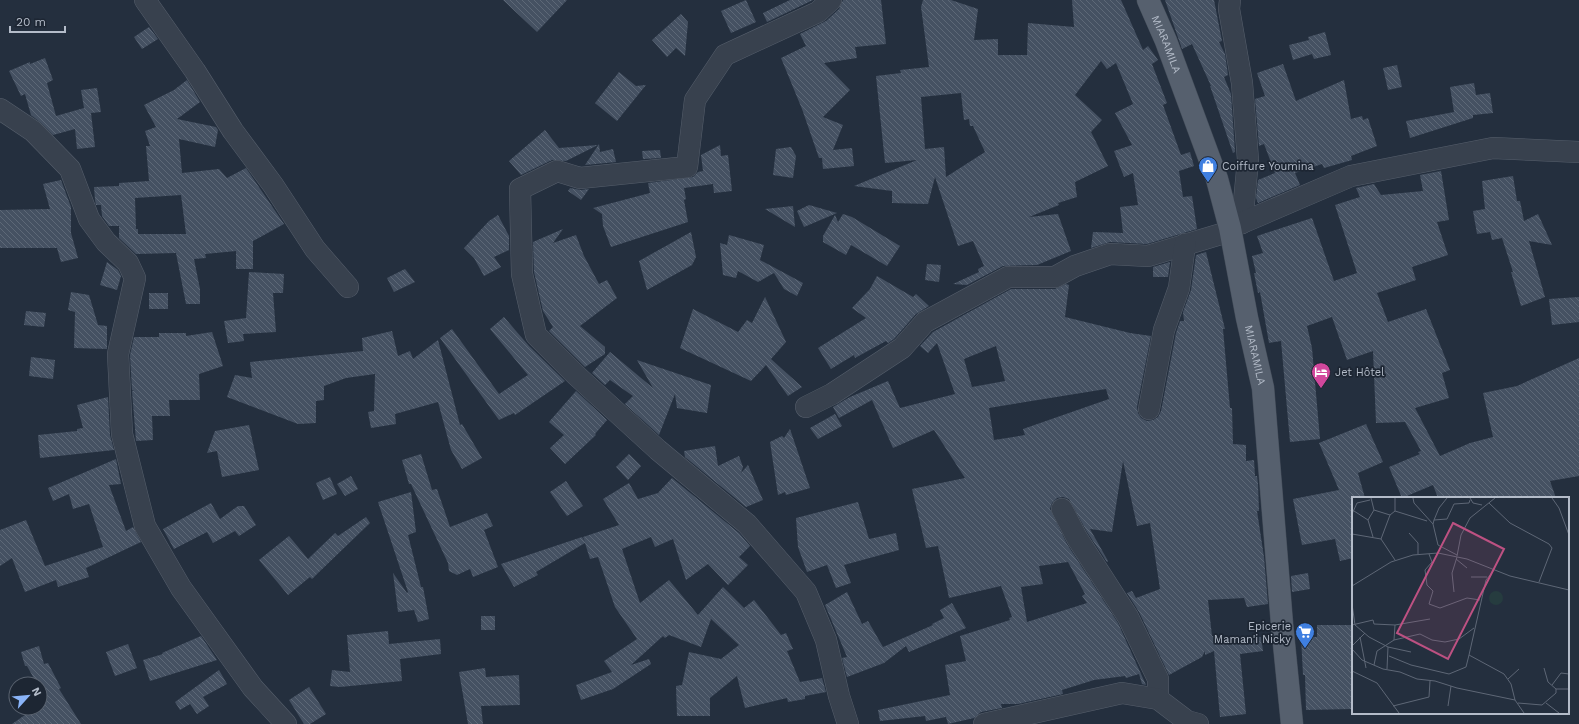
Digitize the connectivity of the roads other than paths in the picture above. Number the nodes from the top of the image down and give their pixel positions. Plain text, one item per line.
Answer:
1 (145, 0) edge
2 (831, 0) edge
3 (1148, 0) edge
4 (1230, 0) edge
5 (0, 109) edge
6 (1579, 152) edge
7 (1234, 227) junction
8 (1185, 244) junction
9 (348, 287) dead end
10 (806, 407) dead end
11 (1149, 410) dead end
12 (1062, 509) dead end
13 (1158, 699) junction
14 (286, 724) edge
15 (848, 724) edge
16 (984, 724) edge
17 (1198, 724) edge
18 (1292, 724) edge

1 - 9 street
2 - 15 street
3 - 7 main road, MIARAMILA
4 - 7 street
5 - 14 street
6 - 7 street
7 - 8 street
7 - 18 main road, MIARAMILA
8 - 10 street
8 - 11 street
12 - 13 street
13 - 16 street
13 - 17 street

